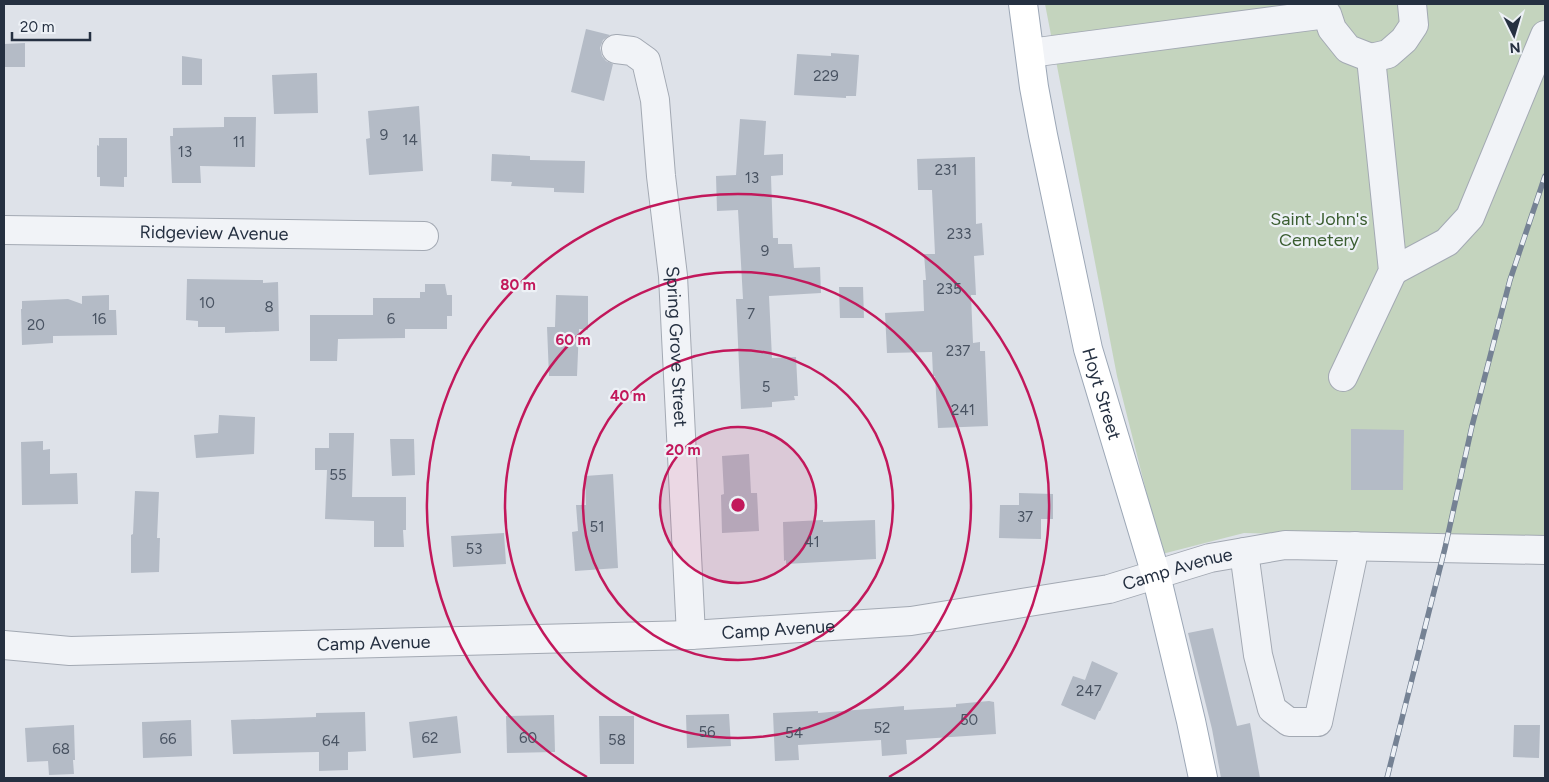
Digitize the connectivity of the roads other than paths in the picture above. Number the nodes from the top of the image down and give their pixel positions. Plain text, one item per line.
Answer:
1 (1023, 4) edge
2 (1412, 4) edge
3 (1327, 9) edge
4 (1545, 35) edge
5 (616, 49) dead end
6 (1030, 53) junction
7 (1371, 58) junction
8 (4, 230) edge
9 (424, 236) dead end
10 (1393, 271) junction
11 (1343, 377) dead end
12 (1356, 546) junction
13 (1545, 550) edge
14 (1244, 552) junction
15 (1156, 575) junction
16 (691, 635) junction
17 (4, 645) edge
18 (1203, 778) edge

1 - 6 main road, Hoyt Street
2 - 7 street
3 - 6 street
3 - 7 street
4 - 10 street
5 - 16 street, Spring Grove Street
6 - 15 main road, Hoyt Street
7 - 10 street
8 - 9 street, Ridgeview Avenue
10 - 11 street
12 - 13 street, Camp Avenue
12 - 14 street, Camp Avenue
12 - 14 street
14 - 15 street, Camp Avenue
15 - 16 street, Camp Avenue
15 - 18 main road, Hoyt Street
16 - 17 street, Camp Avenue

